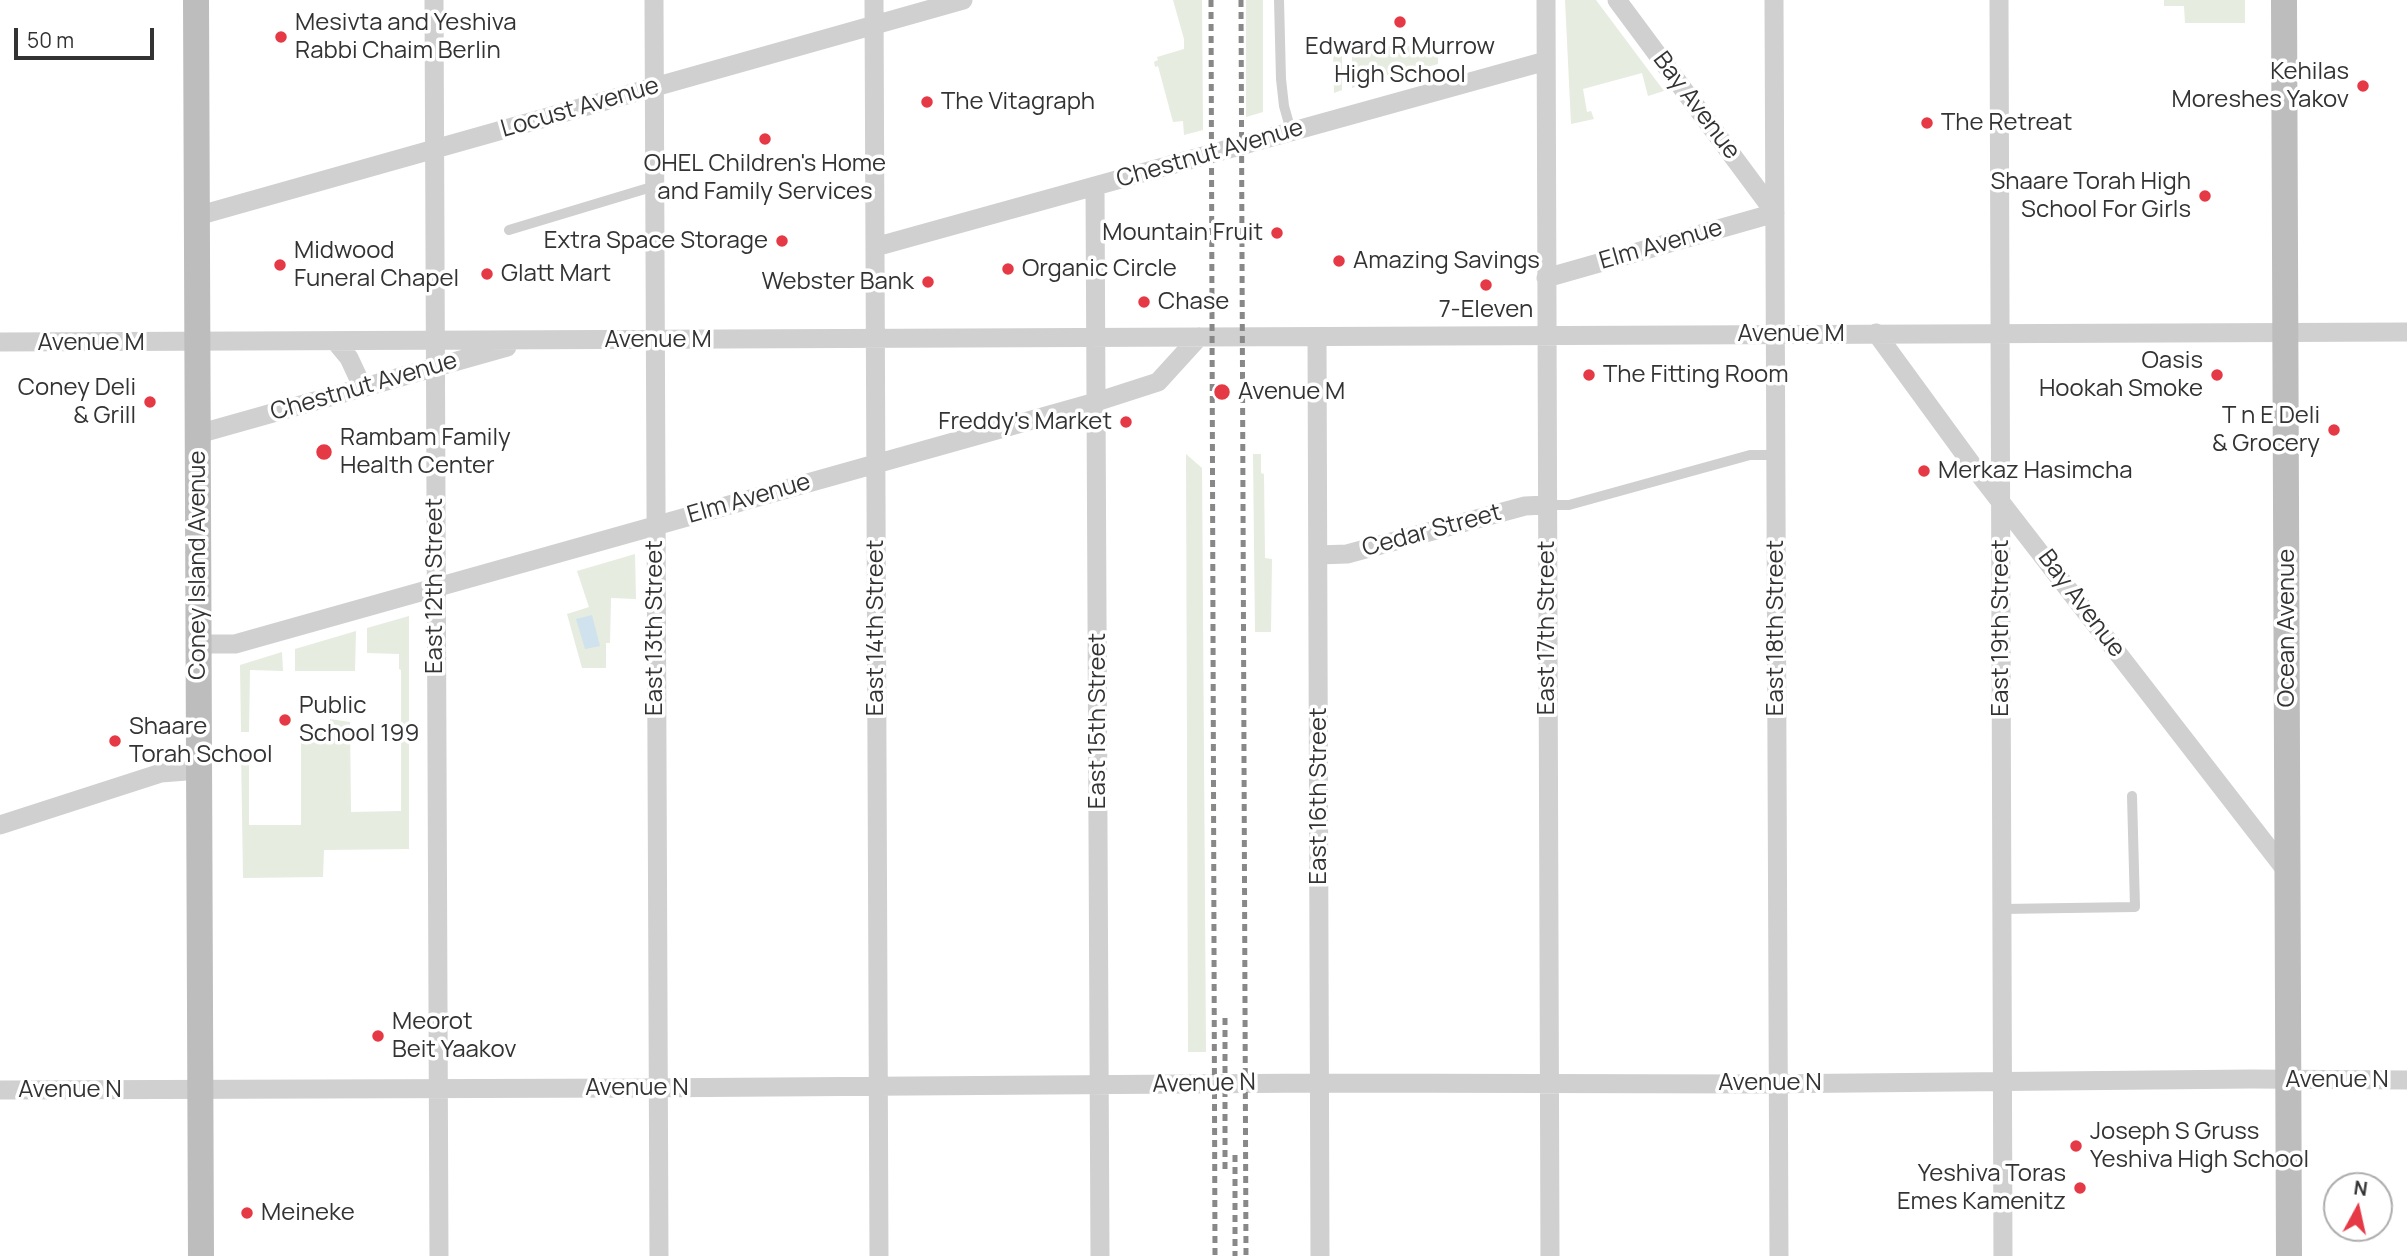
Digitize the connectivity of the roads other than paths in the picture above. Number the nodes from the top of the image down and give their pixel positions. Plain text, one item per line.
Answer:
1 (196, 0) edge
2 (434, 0) edge
3 (654, 0) edge
4 (874, 0) edge
5 (963, 0) edge
6 (1279, 0) edge
7 (1546, 0) edge
8 (1616, 0) edge
9 (1774, 0) edge
10 (1999, 0) edge
11 (2284, 0) edge
12 (874, 25) junction
13 (1546, 61) junction
14 (654, 87) junction
15 (1291, 131) junction
16 (434, 149) junction
17 (655, 186) junction
18 (1095, 186) junction
19 (1774, 213) junction
20 (197, 216) junction
21 (509, 230) dead end
22 (875, 247) junction
23 (1546, 278) junction
24 (2407, 332) edge
25 (2285, 333) junction
26 (1775, 334) junction
27 (1875, 334) junction
28 (2000, 334) junction
29 (1546, 335) junction
30 (1199, 337) junction
31 (1317, 337) junction
32 (1096, 338) junction
33 (875, 339) junction
34 (435, 340) junction
35 (530, 340) junction
36 (655, 340) junction
37 (335, 341) junction
38 (0, 342) edge
39 (197, 343) junction
40 (435, 367) junction
41 (363, 387) junction
42 (1096, 402) junction
43 (198, 434) junction
44 (1776, 455) junction
45 (875, 464) junction
46 (2001, 502) junction
47 (1546, 505) junction
48 (655, 526) junction
49 (1318, 555) junction
50 (435, 587) junction
51 (198, 644) junction
52 (199, 770) junction
53 (2132, 796) dead end
54 (0, 825) edge
55 (2288, 873) junction
56 (2002, 909) junction
57 (2289, 1079) junction
58 (2407, 1080) edge
59 (1320, 1083) junction
60 (2003, 1083) junction
61 (1549, 1084) junction
62 (1778, 1084) junction
63 (1099, 1085) junction
64 (878, 1086) junction
65 (437, 1088) junction
66 (658, 1088) junction
67 (200, 1089) junction
68 (0, 1090) edge
69 (201, 1256) edge
70 (439, 1256) edge
71 (659, 1256) edge
72 (879, 1256) edge
73 (1100, 1256) edge
74 (1320, 1256) edge
75 (1550, 1256) edge
76 (1779, 1256) edge
77 (2003, 1256) edge
78 (2289, 1256) edge

1 - 20 main road, Coney Island Avenue
2 - 16 street, East 12th Street
3 - 14 street, East 13th Street
4 - 12 street, East 14th Street
5 - 12 street, Locust Avenue
6 - 15 lane
7 - 13 street, East 17th Street
8 - 19 street, Bay Avenue
9 - 19 street, East 18th Street
10 - 28 street, East 19th Street
11 - 25 main road, Ocean Avenue
12 - 14 street, Locust Avenue
12 - 22 street, East 14th Street
13 - 15 street, Chestnut Avenue
13 - 23 street, East 17th Street
14 - 16 street, Locust Avenue
14 - 17 street, East 13th Street
15 - 18 street, Chestnut Avenue
16 - 20 street, Locust Avenue
16 - 34 street, East 12th Street
17 - 21 lane
17 - 36 street, East 13th Street
18 - 22 street, Chestnut Avenue
18 - 32 street, East 15th Street
19 - 23 street, Elm Avenue
19 - 26 street, East 18th Street
20 - 39 main road, Coney Island Avenue
22 - 33 street, East 14th Street
23 - 29 street, East 17th Street
24 - 25 street, Avenue M
25 - 28 street, Avenue M
25 - 55 main road, Ocean Avenue
26 - 27 street, Avenue M
26 - 29 street, Avenue M
26 - 44 street, East 18th Street
27 - 28 street, Avenue M
27 - 46 street, Bay Avenue
28 - 46 street, East 19th Street
29 - 31 street, Avenue M
29 - 47 street, East 17th Street
30 - 31 street, Avenue M
30 - 32 street, Avenue M
30 - 42 street, Elm Avenue
31 - 49 street, East 16th Street
32 - 33 street, Avenue M
32 - 42 street, East 15th Street
33 - 36 street, Avenue M
33 - 45 street, East 14th Street
34 - 35 street, Avenue M
34 - 37 street, Avenue M
34 - 40 street, East 12th Street
35 - 36 street, Avenue M
35 - 40 street, Chestnut Avenue
36 - 48 street, East 13th Street
37 - 39 street, Avenue M
37 - 41 street
38 - 39 street, Avenue M
39 - 43 main road, Coney Island Avenue
40 - 41 street, Chestnut Avenue
40 - 50 street, East 12th Street
41 - 43 street, Chestnut Avenue
42 - 45 street, Elm Avenue
42 - 63 street, East 15th Street
43 - 51 main road, Coney Island Avenue
44 - 47 lane
44 - 62 street, East 18th Street
45 - 48 street, Elm Avenue
45 - 64 street, East 14th Street
46 - 55 street, Bay Avenue
46 - 56 street, East 19th Street
47 - 49 street, Cedar Street
47 - 61 street, East 17th Street
48 - 50 street, Elm Avenue
48 - 66 street, East 13th Street
49 - 59 street, East 16th Street
50 - 51 street, Elm Avenue
50 - 65 street, East 12th Street
51 - 52 main road, Coney Island Avenue
52 - 54 street
52 - 67 main road, Coney Island Avenue
53 - 56 lane
55 - 57 main road, Ocean Avenue
56 - 60 street, East 19th Street
57 - 58 street, Avenue N
57 - 60 street, Avenue N
57 - 78 main road, Ocean Avenue
59 - 61 street, Avenue N
59 - 63 street, Avenue N
59 - 74 street, East 16th Street
60 - 62 street, Avenue N
60 - 77 street, East 19th Street
61 - 62 street, Avenue N
61 - 75 street, East 17th Street
62 - 76 street, East 18th Street
63 - 64 street, Avenue N
63 - 73 street, East 15th Street
64 - 66 street, Avenue N
64 - 72 street, East 14th Street
65 - 66 street, Avenue N
65 - 67 street, Avenue N
65 - 70 street, East 12th Street
66 - 71 street, East 13th Street
67 - 68 street, Avenue N
67 - 69 main road, Coney Island Avenue

